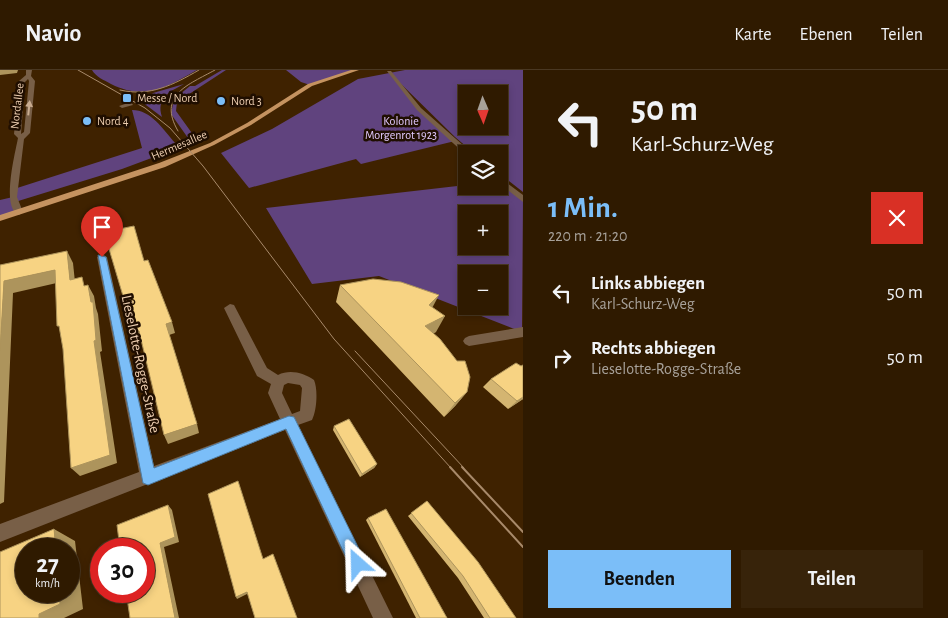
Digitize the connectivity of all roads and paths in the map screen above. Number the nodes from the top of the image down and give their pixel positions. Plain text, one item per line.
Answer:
1 (356, 70) edge
2 (396, 71) edge
3 (28, 73) edge
4 (131, 104) dead end
5 (122, 106) dead end
6 (21, 138) junction
7 (460, 145) edge
8 (508, 187) edge
9 (523, 200) edge
10 (19, 212) junction
11 (0, 218) edge
12 (102, 257) dead end
13 (230, 308) dead end
14 (523, 332) edge
15 (469, 341) dead end
16 (278, 382) junction
17 (289, 422) junction
18 (148, 477) junction
19 (0, 534) edge
20 (383, 618) edge

1 - 10 main road, Hermesallee
2 - 7 street
3 - 6 street, Nordallee
6 -> 3 street, Nordallee
4 - 5 street
6 - 10 street, Nordallee
8 - 9 street
10 - 11 main road, Hermesallee
12 - 18 street, Lieselotte-Rogge-Straße
13 - 16 street
14 - 15 street
16 - 17 street
16 - 17 street
17 - 18 street
17 - 20 street
18 - 19 street

